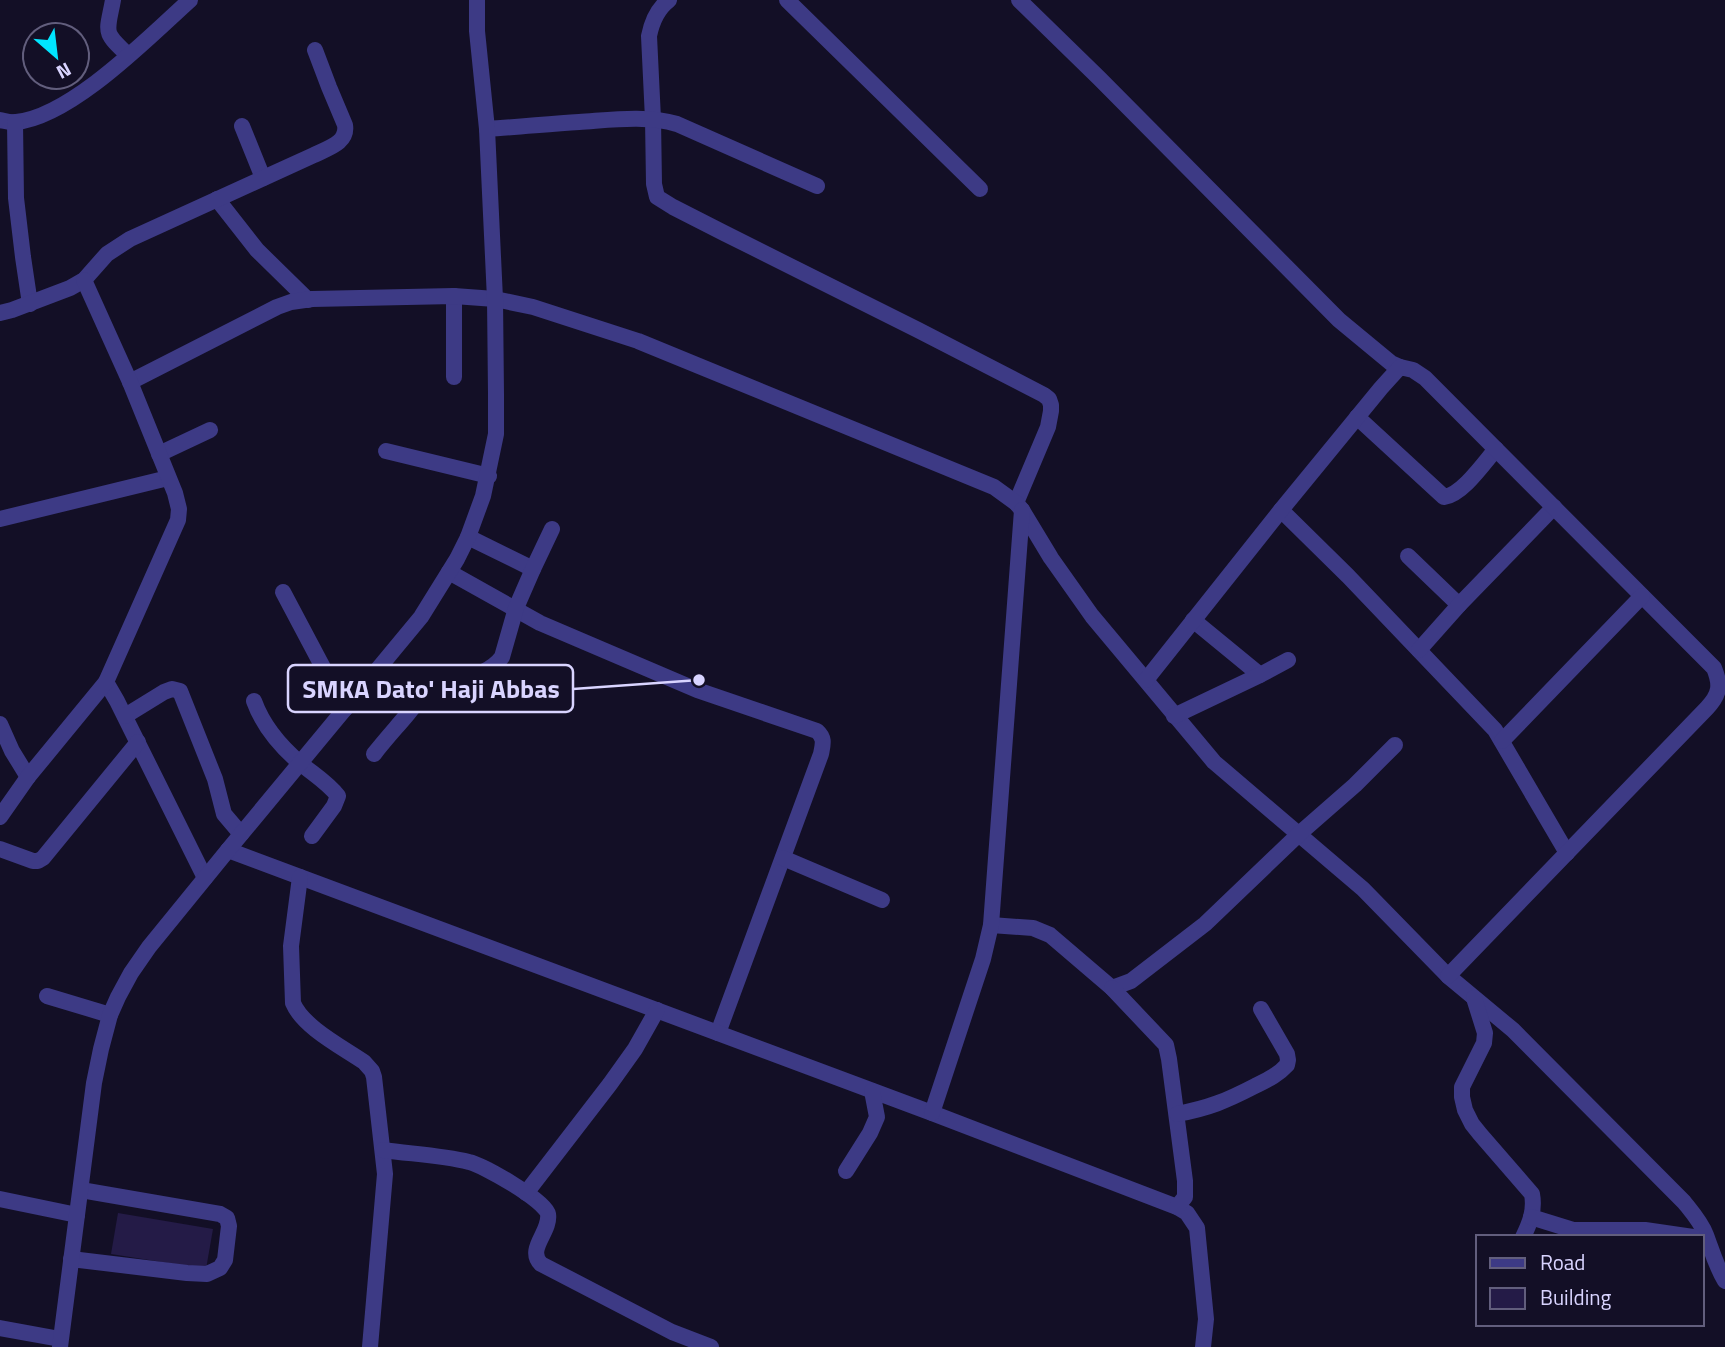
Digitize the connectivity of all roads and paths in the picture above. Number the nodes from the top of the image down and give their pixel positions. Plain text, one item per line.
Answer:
1 (113, 0) edge
2 (190, 0) edge
3 (477, 0) edge
4 (669, 0) edge
5 (787, 0) edge
6 (1019, 0) edge
7 (315, 50) dead end
8 (128, 55) junction
9 (653, 119) junction
10 (7, 121) edge
11 (242, 126) dead end
12 (487, 129) junction
13 (263, 178) junction
14 (817, 186) dead end
15 (980, 189) dead end
16 (216, 199) junction
17 (84, 280) junction
18 (454, 296) junction
19 (495, 299) junction
20 (308, 300) junction
21 (30, 304) junction
22 (0, 313) edge
23 (1400, 367) junction
24 (454, 377) dead end
25 (130, 382) junction
26 (1357, 417) junction
27 (210, 430) dead end
28 (1496, 449) junction
29 (386, 451) dead end
30 (159, 454) junction
31 (489, 476) junction
32 (168, 478) junction
33 (1019, 506) junction
34 (1554, 507) junction
35 (1280, 510) junction
36 (0, 519) edge
37 (552, 529) dead end
38 (468, 537) junction
39 (1408, 555) dead end
40 (533, 569) junction
41 (449, 572) junction
42 (283, 592) dead end
43 (1642, 596) junction
44 (1459, 605) junction
45 (516, 608) junction
46 (1193, 620) junction
47 (1419, 650) junction
48 (1288, 660) dead end
49 (1260, 676) junction
50 (1146, 680) junction
51 (1722, 680) edge
52 (106, 682) junction
53 (254, 701) dead end
54 (345, 709) junction
55 (125, 716) junction
56 (1174, 716) junction
57 (0, 724) edge
58 (1502, 741) junction
59 (138, 742) junction
60 (1395, 746) dead end
61 (374, 754) dead end
62 (300, 763) junction
63 (27, 777) junction
64 (0, 817) edge
65 (241, 834) junction
66 (1299, 834) junction
67 (312, 836) dead end
68 (0, 849) edge
69 (228, 850) junction
70 (1567, 853) junction
71 (783, 858) junction
72 (300, 877) junction
73 (205, 878) junction
74 (881, 900) dead end
75 (991, 925) junction
76 (1448, 976) junction
77 (1112, 988) junction
78 (47, 996) dead end
79 (1474, 998) junction
80 (1261, 1009) dead end
81 (657, 1010) junction
82 (110, 1015) junction
83 (718, 1033) junction
84 (872, 1091) junction
85 (901, 1101) junction
86 (932, 1113) junction
87 (1177, 1114) junction
88 (877, 1117) junction
89 (383, 1150) junction
90 (846, 1171) dead end
91 (81, 1190) junction
92 (526, 1193) junction
93 (0, 1199) edge
94 (1177, 1207) junction
95 (77, 1215) junction
96 (1531, 1217) junction
97 (1524, 1235) edge
98 (1680, 1235) edge
99 (1701, 1235) edge
100 (1704, 1244) edge
101 (71, 1259) junction
102 (1725, 1282) edge
103 (0, 1328) edge
104 (60, 1343) edge
105 (370, 1347) edge
106 (711, 1347) edge
107 (1203, 1347) edge

1 - 8 street
2 - 8 street
3 - 12 street
4 - 9 street
5 - 15 street
6 - 23 street
7 - 13 street
8 - 10 street
9 - 12 street
9 - 14 street
9 - 33 street
10 - 21 street
11 - 13 street
12 - 19 street
13 - 16 street
16 - 17 street
16 - 20 street
17 - 21 street
17 - 25 street
18 - 19 street
18 - 20 street
18 - 24 street
19 - 31 street
19 - 33 street
20 - 25 street
21 - 22 street
23 - 26 street
23 - 28 street
25 - 30 street
26 - 28 street
26 - 35 street
27 - 30 street
28 - 34 street
29 - 31 street
30 - 32 street
31 - 38 street
32 - 36 street
32 - 52 street
33 - 50 street
33 - 75 street
34 - 43 street
34 - 44 street
35 - 46 street
35 - 47 street
37 - 40 street
38 - 40 street
38 - 41 street
39 - 44 street
40 - 45 street
41 - 45 street
41 - 54 street
42 - 54 street
43 - 51 street
43 - 58 street
44 - 47 street
45 - 61 street
45 - 71 street
46 - 49 street
46 - 50 street
47 - 58 street
48 - 49 street
49 - 56 street
50 - 56 street
51 - 70 street
52 - 55 street
52 - 63 street
53 - 62 street
54 - 62 street
55 - 59 street
55 - 65 street
56 - 66 street
57 - 63 street
58 - 70 street
59 - 68 street
59 - 73 street
60 - 66 street
62 - 65 street
62 - 67 street
63 - 64 street
65 - 69 street
66 - 76 street
66 - 77 street
69 - 72 street
69 - 73 street
70 - 76 street
71 - 74 street
71 - 83 street
72 - 81 street
72 - 89 street
73 - 82 street
75 - 77 street
75 - 86 street
76 - 79 street
77 - 87 street
78 - 82 street
79 - 96 street
79 - 99 street
80 - 87 street
81 - 83 street
81 - 92 street
82 - 91 street
83 - 84 street
84 - 85 street
84 - 88 street
85 - 86 street
85 - 88 street
86 - 94 street
87 - 94 street
88 - 90 street
89 - 92 street
89 - 105 street
91 - 95 street
91 - 101 street
92 - 106 street
93 - 95 street
94 - 107 street
95 - 101 street
96 - 97 street
96 - 98 street
100 - 102 street
101 - 104 street
103 - 104 street

